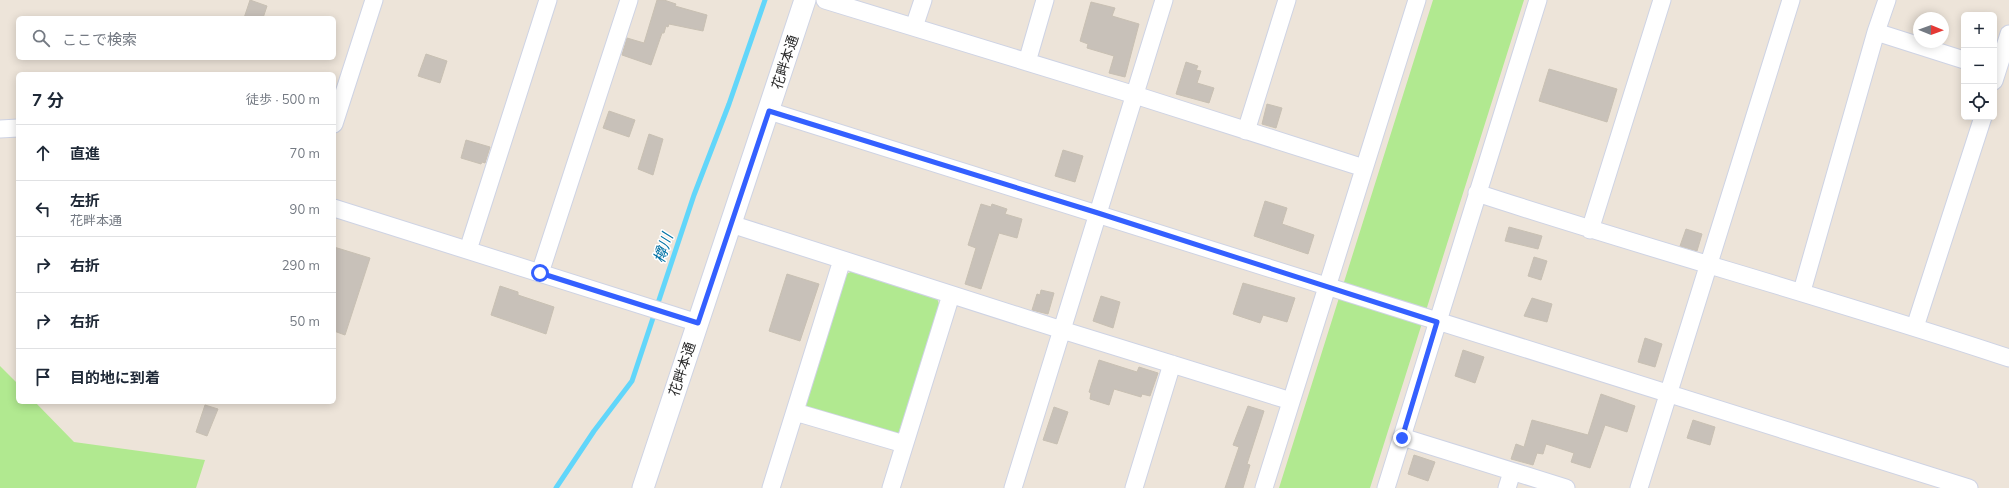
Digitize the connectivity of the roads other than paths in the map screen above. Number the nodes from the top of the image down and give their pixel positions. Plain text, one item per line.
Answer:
1 (374, 0) edge
2 (548, 0) edge
3 (629, 0) edge
4 (805, 0) edge
5 (825, 0) edge
6 (923, 0) edge
7 (1045, 0) edge
8 (1164, 0) edge
9 (1287, 0) edge
10 (1417, 0) edge
11 (1538, 0) edge
12 (1662, 0) edge
13 (1791, 0) edge
14 (1887, 0) edge
15 (914, 27) junction
16 (1876, 32) junction
17 (2009, 34) edge
18 (1961, 59) edge
19 (1026, 62) junction
20 (1997, 68) edge
21 (1135, 95) junction
22 (769, 111) junction
23 (336, 118) edge
24 (1981, 120) edge
25 (16, 128) edge
26 (0, 129) edge
27 (1246, 131) junction
28 (1364, 168) junction
29 (1477, 193) junction
30 (336, 209) edge
31 (1098, 213) junction
32 (731, 224) junction
33 (1590, 230) junction
34 (468, 250) junction
35 (842, 260) junction
36 (1708, 263) junction
37 (540, 273) junction
38 (1327, 287) junction
39 (1802, 291) junction
40 (951, 295) junction
41 (688, 320) junction
42 (1437, 322) junction
43 (1915, 327) junction
44 (1062, 330) junction
45 (2009, 358) edge
46 (1172, 364) junction
47 (1668, 394) junction
48 (1291, 401) junction
49 (795, 412) junction
50 (1402, 438) junction
51 (904, 444) junction
52 (1512, 472) junction
53 (643, 488) edge
54 (771, 488) edge
55 (891, 488) edge
56 (1013, 488) edge
57 (1134, 488) edge
58 (1264, 488) edge
59 (1386, 488) edge
60 (1507, 488) edge
61 (1566, 488) edge
62 (1638, 488) edge
63 (1969, 488) edge

1 - 23 street
2 - 34 street
3 - 37 street
4 - 22 street, 花畔本通
5 - 15 street
6 - 15 street
7 - 19 street
8 - 21 street
9 - 27 street
10 - 28 street
11 - 29 street
12 - 33 street
13 - 36 street
14 - 16 street
15 - 19 street
16 - 18 street
16 - 39 street
17 - 20 street
19 - 21 street
21 - 27 street
21 - 31 street
22 - 31 street
22 - 32 street, 花畔本通
24 - 43 street
25 - 26 street
27 - 28 street
28 - 38 street
29 - 33 street
29 - 42 street
30 - 34 street
31 - 38 street
31 - 44 street
32 - 35 street
32 - 41 street, 花畔本通
33 - 36 street
34 - 37 street
35 - 40 street
35 - 49 street
36 - 39 street
36 - 47 street
37 - 41 street
38 - 42 street
38 - 48 street
39 - 43 street
40 - 44 street
40 - 51 street
41 - 53 street, 花畔本通
42 - 47 street
42 - 50 street
43 - 45 street
44 - 46 street
44 - 56 street
46 - 48 street
46 - 57 street
47 - 62 street
47 - 63 street
48 - 58 street
49 - 51 street
49 - 54 street
50 - 52 street
50 - 59 street
51 - 55 street
52 - 60 street
52 - 61 street

